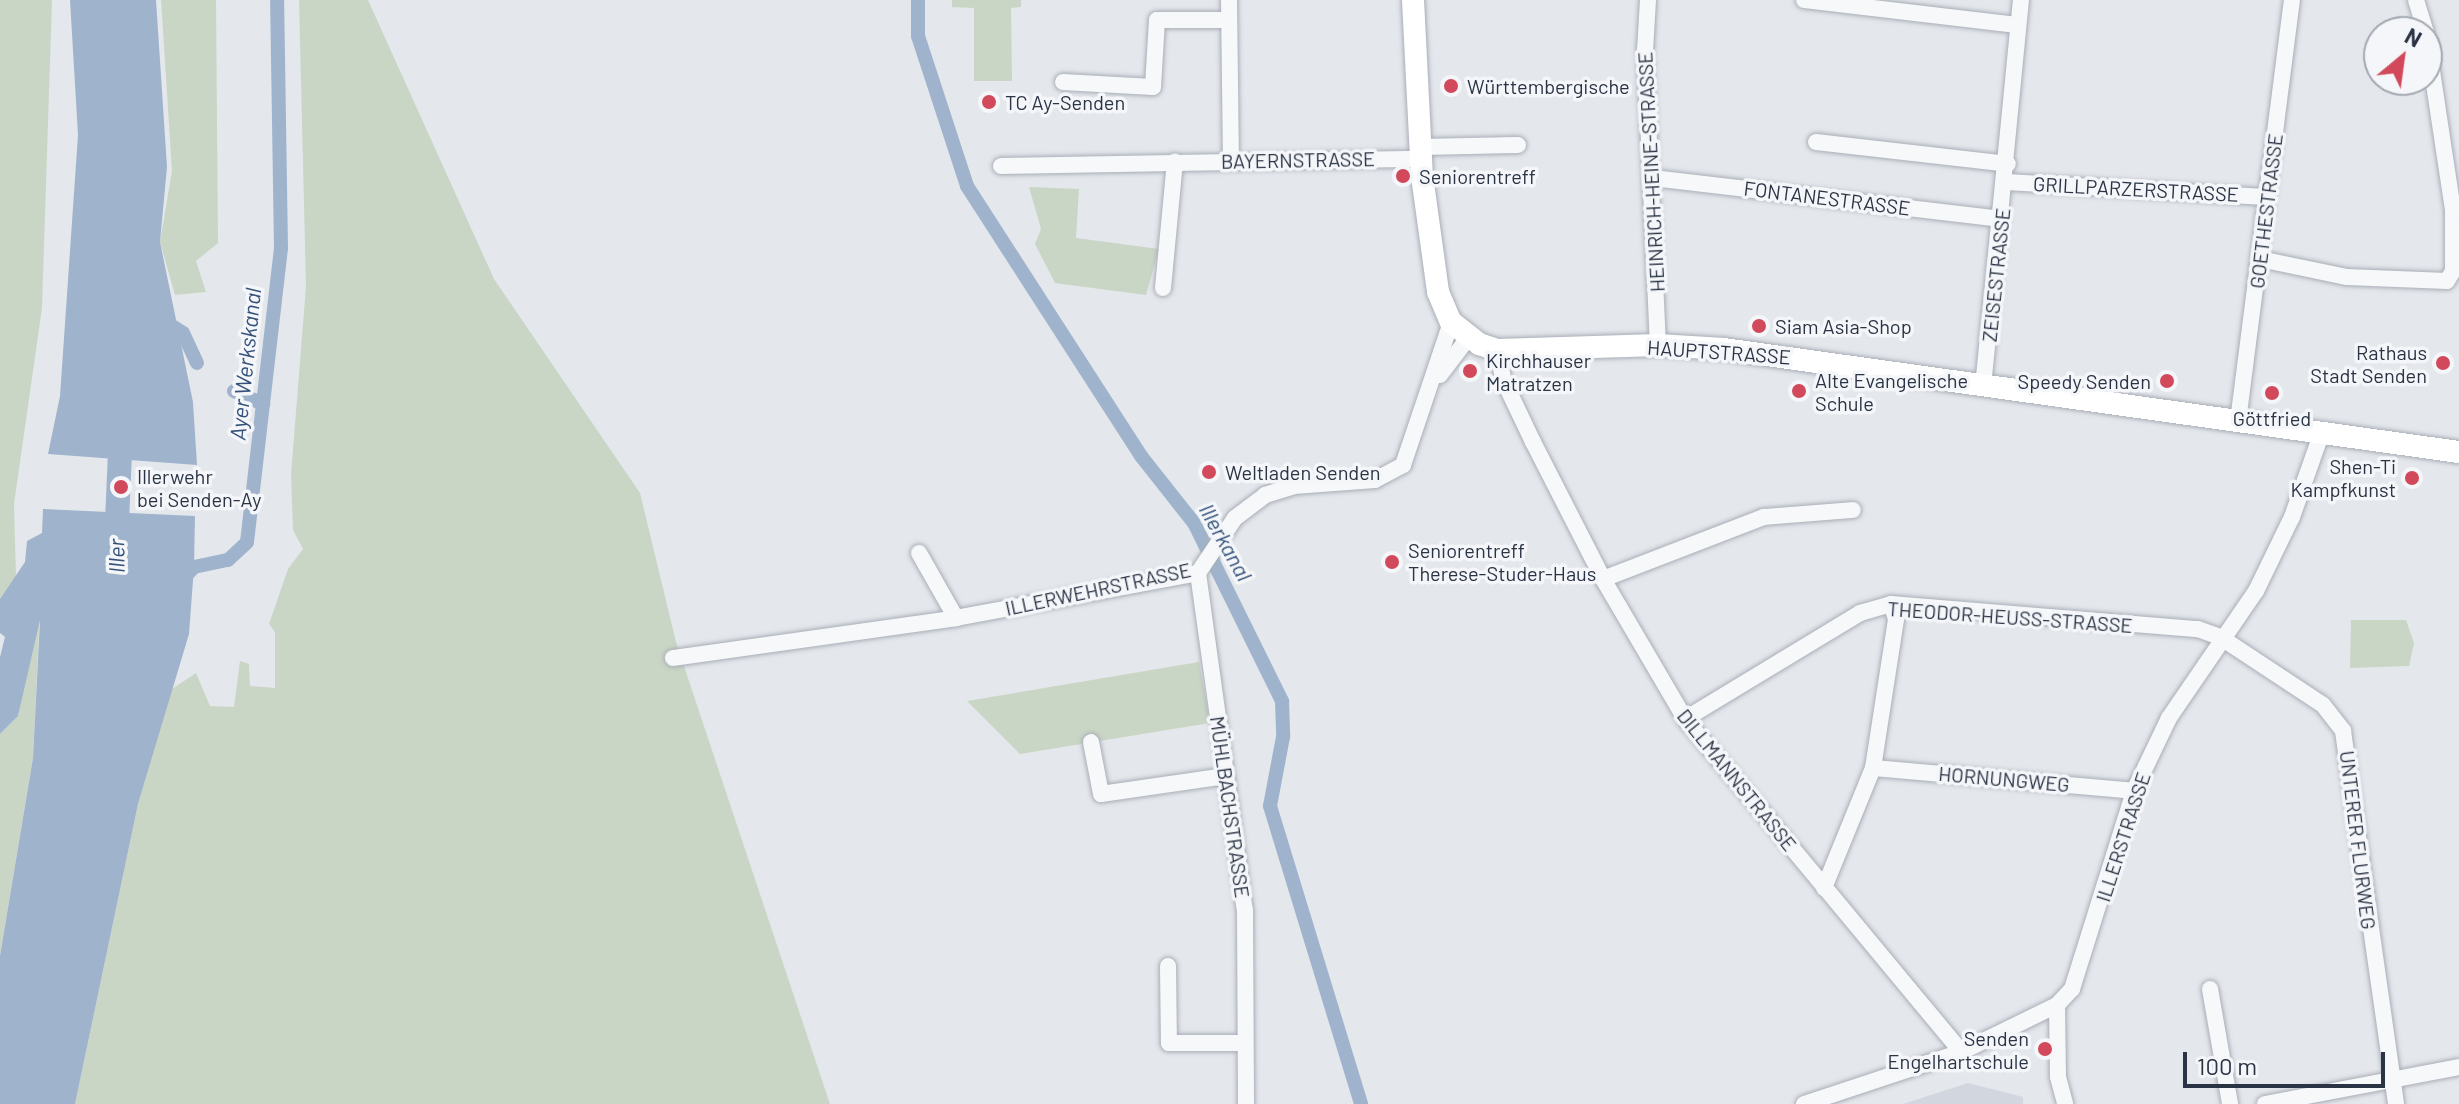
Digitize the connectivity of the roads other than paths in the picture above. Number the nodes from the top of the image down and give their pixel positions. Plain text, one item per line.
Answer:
1 (1229, 0) edge
2 (1413, 0) edge
3 (1648, 0) edge
4 (1804, 0) edge
5 (2021, 0) edge
6 (2292, 0) edge
7 (1229, 20) junction
8 (2018, 25) junction
9 (1063, 82) dead end
10 (2436, 96) edge
11 (1816, 142) dead end
12 (1518, 145) dead end
13 (1421, 153) junction
14 (1231, 160) junction
15 (1175, 162) junction
16 (2008, 164) junction
17 (1001, 166) dead end
18 (1653, 178) junction
19 (2006, 182) junction
20 (2267, 197) junction
21 (2002, 219) junction
22 (2260, 259) junction
23 (1163, 288) dead end
24 (1451, 322) junction
25 (1468, 338) junction
26 (1658, 345) junction
27 (1498, 350) junction
28 (1433, 387) junction
29 (1983, 387) junction
30 (2238, 421) junction
31 (2322, 432) junction
32 (2459, 452) edge
33 (1853, 510) dead end
34 (919, 553) dead end
35 (1199, 569) junction
36 (1603, 579) junction
37 (1891, 604) junction
38 (956, 618) junction
39 (2220, 637) junction
40 (673, 658) dead end
41 (1685, 719) junction
42 (1091, 742) dead end
43 (1873, 768) junction
44 (1226, 776) junction
45 (2134, 791) junction
46 (1824, 888) junction
47 (1168, 966) dead end
48 (2210, 989) dead end
49 (2057, 1005) junction
50 (1243, 1043) junction
51 (1961, 1052) junction
52 (2459, 1067) edge
53 (2390, 1079) junction
54 (1246, 1104) edge
55 (1804, 1104) edge
56 (2065, 1104) edge
57 (2230, 1104) edge
58 (2265, 1104) edge
59 (2396, 1104) edge

1 - 7 street
2 - 13 main road, HAUPTSTRASSE
3 - 18 street, HEINRICH-HEINE-STRASSE
4 - 8 street
5 - 8 street, ZEISESTRASSE
6 - 20 street, GOETHESTRASSE
7 - 9 street
7 - 14 street
8 - 16 street, ZEISESTRASSE
10 - 22 street
11 - 16 street
12 - 13 street, BAYERNSTRASSE
13 - 14 street, BAYERNSTRASSE
13 - 24 main road, HAUPTSTRASSE
14 - 15 street, BAYERNSTRASSE
15 - 17 street, BAYERNSTRASSE
15 - 23 street
16 - 19 street, ZEISESTRASSE
18 - 21 street, FONTANESTRASSE
18 - 26 street, HEINRICH-HEINE-STRASSE
19 - 20 street, GRILLPARZERSTRASSE
19 - 21 street, ZEISESTRASSE
20 - 22 street, GOETHESTRASSE
21 - 29 street, ZEISESTRASSE
22 - 30 street, GOETHESTRASSE
24 - 25 main road, HAUPTSTRASSE
24 - 28 street, ILLERWEHRSTRASSE
25 - 27 main road, HAUPTSTRASSE
25 - 28 street, ILLERWEHRSTRASSE
26 - 27 main road, HAUPTSTRASSE
26 - 29 main road, HAUPTSTRASSE
27 - 36 street, DILLMANNSTRASSE
28 - 35 street, ILLERWEHRSTRASSE
29 - 30 main road, HAUPTSTRASSE
30 - 31 main road, HAUPTSTRASSE
31 - 32 main road, HAUPTSTRASSE
31 - 39 street, ILLERSTRASSE
33 - 36 street
34 - 38 street
35 - 38 street, ILLERWEHRSTRASSE
35 - 44 street, MÜHLBACHSTRASSE
36 - 41 street, DILLMANNSTRASSE
37 - 39 street, THEODOR-HEUSS-STRASSE
37 - 41 street, THEODOR-HEUSS-STRASSE
37 - 43 street
38 - 40 street, ILLERWEHRSTRASSE
39 - 45 street, ILLERSTRASSE
39 - 53 street, UNTERER FLURWEG
41 - 46 street, DILLMANNSTRASSE
42 - 44 street
43 - 45 street, HORNUNGWEG
43 - 46 street
44 - 50 street, MÜHLBACHSTRASSE
45 - 49 street, ILLERSTRASSE
46 - 51 street, DILLMANNSTRASSE
47 - 50 street
48 - 57 street
49 - 51 street, ILLERSTRASSE
49 - 56 street
50 - 54 street, MÜHLBACHSTRASSE
51 - 55 street, ILLERSTRASSE
52 - 53 street
53 - 58 street
53 - 59 street, UNTERER FLURWEG

